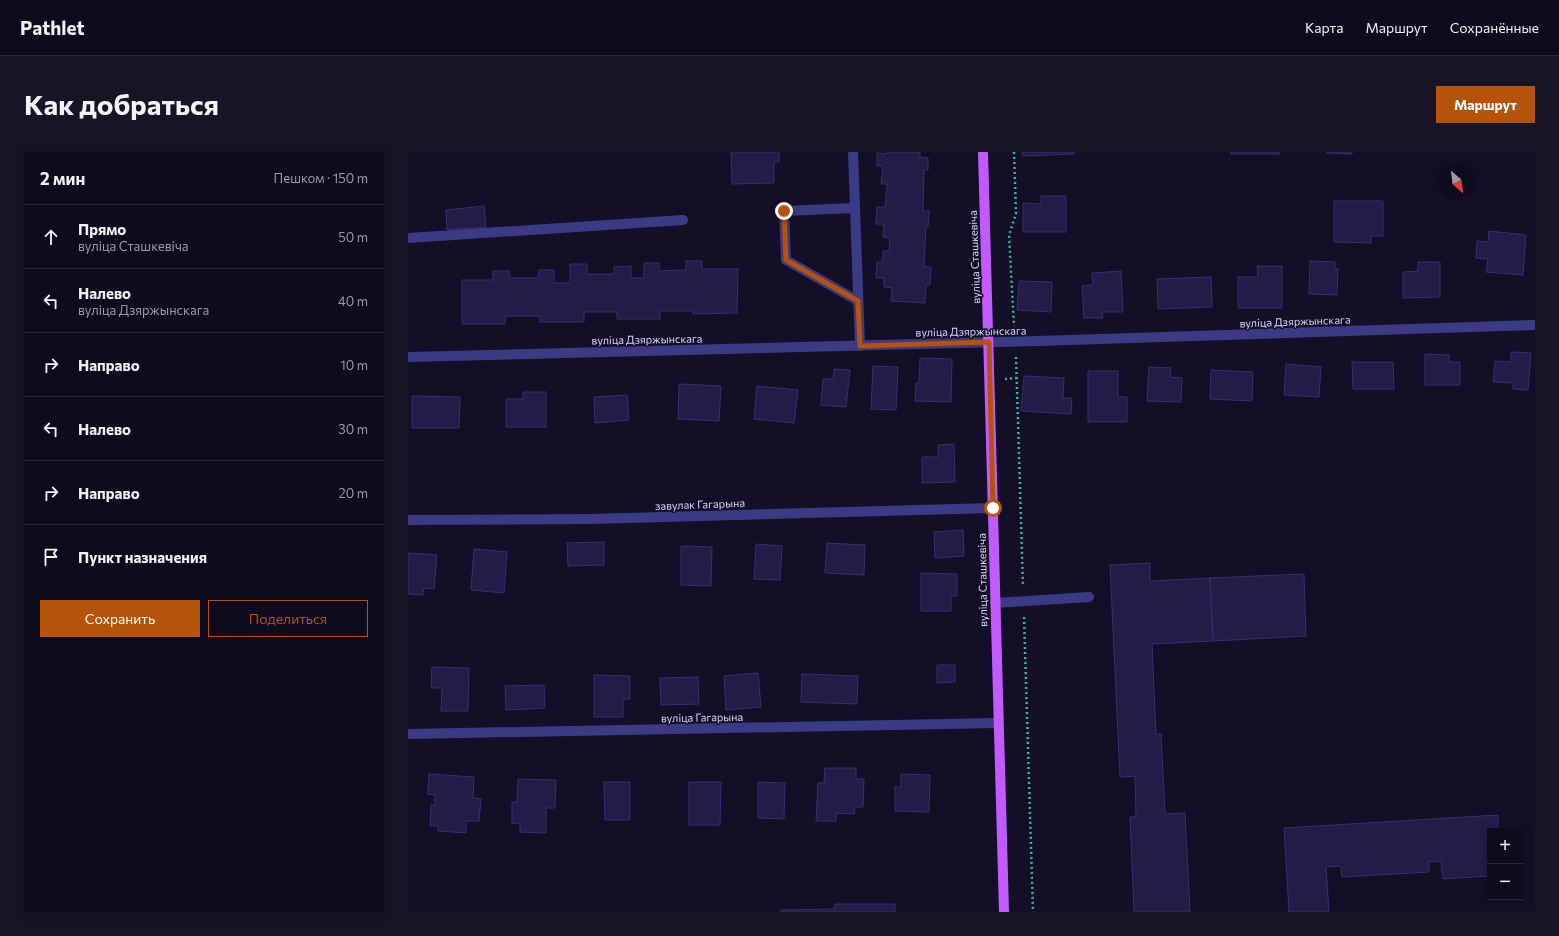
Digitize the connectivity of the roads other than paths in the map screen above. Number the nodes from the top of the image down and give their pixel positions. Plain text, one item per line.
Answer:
1 (853, 152) edge
2 (983, 152) edge
3 (855, 208) junction
4 (683, 220) dead end
5 (408, 238) edge
6 (858, 301) junction
7 (1535, 325) edge
8 (989, 342) junction
9 (860, 346) junction
10 (408, 357) edge
11 (993, 508) junction
12 (408, 520) edge
13 (1089, 597) dead end
14 (995, 603) junction
15 (997, 723) junction
16 (408, 734) edge
17 (1004, 912) edge

1 - 3 street
2 - 8 main road, вуліца Сташкевіча
3 - 6 street
3 - 6 street
4 - 5 street
6 - 9 street
7 - 8 street, вуліца Дзяржынскага
8 - 9 street, вуліца Дзяржынскага
8 - 11 main road, вуліца Сташкевіча
9 - 10 street, вуліца Дзяржынскага
11 - 12 street, завулак Гагарына
11 - 14 main road, вуліца Сташкевіча
13 - 14 street
14 - 15 main road, вуліца Сташкевіча
15 - 16 street, вуліца Гагарына
15 - 17 main road, вуліца Сташкевіча

